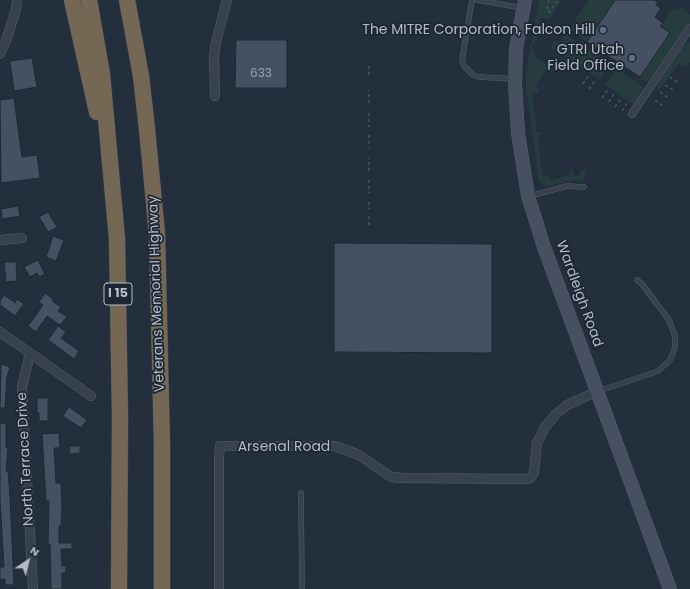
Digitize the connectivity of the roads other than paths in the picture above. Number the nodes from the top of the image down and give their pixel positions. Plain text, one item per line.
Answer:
1 (17, 0) edge
2 (72, 0) edge
3 (89, 0) edge
4 (127, 0) edge
5 (136, 0) edge
6 (227, 0) edge
7 (472, 0) edge
8 (477, 0) edge
9 (524, 4) edge
10 (690, 30) edge
11 (0, 54) edge
12 (141, 76) junction
13 (515, 79) junction
14 (215, 96) dead end
15 (632, 114) dead end
16 (112, 181) junction
17 (584, 187) dead end
18 (528, 196) junction
19 (22, 238) dead end
20 (0, 240) edge
21 (637, 280) dead end
22 (0, 332) edge
23 (30, 353) junction
24 (598, 391) junction
25 (92, 396) dead end
26 (301, 493) dead end
27 (33, 589) edge
28 (119, 589) edge
29 (162, 589) edge
30 (219, 589) edge
31 (302, 589) edge
32 (670, 589) edge

1 - 11 street
2 - 16 highway
3 - 16 highway, I 15
4 - 12 highway, Veterans Memorial Highway
5 - 12 highway
6 - 14 street
7 - 13 lane
8 - 9 lane
9 - 13 main road, Wardleigh Road
10 - 15 street
12 - 29 highway, Veterans Memorial Highway
13 - 18 main road, Wardleigh Road
16 - 28 highway, I 15
17 - 18 lane
18 - 24 main road, Wardleigh Road
19 - 20 street
21 - 24 lane
22 - 23 street
23 - 25 street
23 - 27 street, North Terrace Drive
24 - 30 street, Arsenal Road
24 - 32 main road, Wardleigh Road
26 - 31 lane

